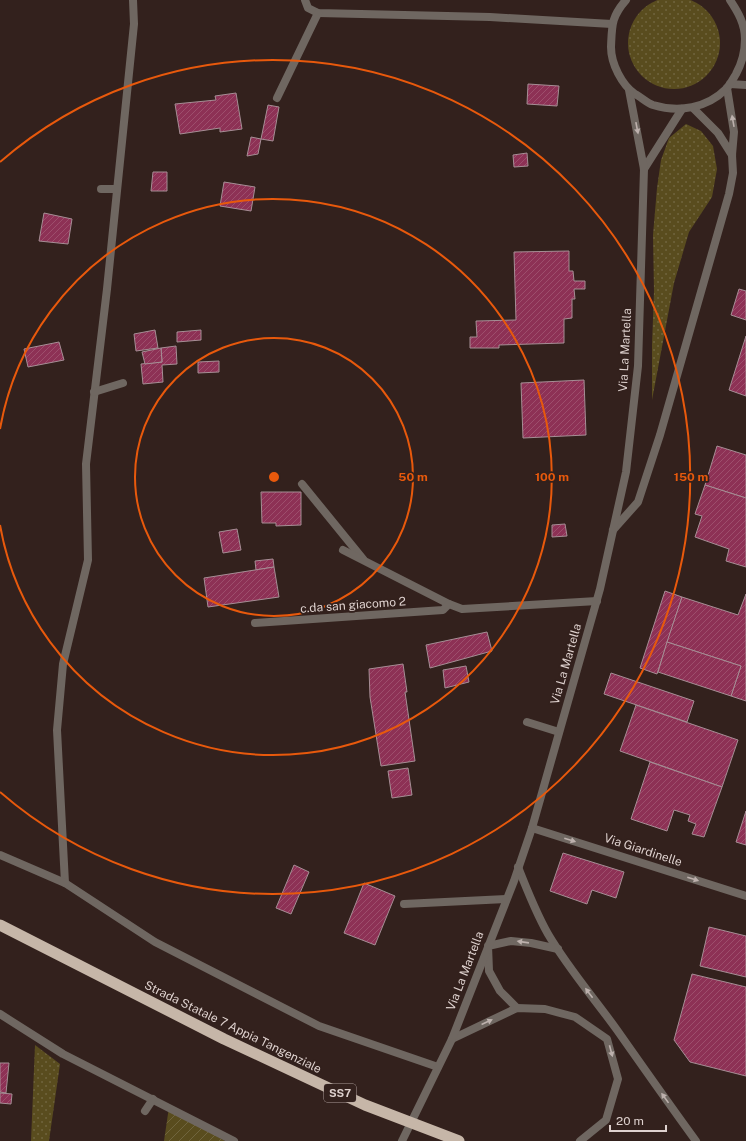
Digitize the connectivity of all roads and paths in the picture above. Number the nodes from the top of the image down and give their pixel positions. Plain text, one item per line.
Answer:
1 (134, 0) edge
2 (305, 0) edge
3 (626, 0) edge
4 (730, 0) edge
5 (318, 13) junction
6 (612, 24) junction
7 (745, 27) edge
8 (745, 39) edge
9 (746, 85) edge
10 (728, 86) junction
11 (629, 90) junction
12 (277, 98) dead end
13 (693, 108) junction
14 (682, 109) junction
15 (732, 155) junction
16 (644, 169) junction
17 (101, 189) dead end
18 (117, 189) junction
19 (123, 383) dead end
20 (94, 392) junction
21 (302, 484) dead end
22 (613, 530) junction
23 (343, 550) dead end
24 (364, 561) junction
25 (597, 601) junction
26 (449, 604) junction
27 (255, 623) dead end
28 (527, 722) dead end
29 (559, 732) junction
30 (532, 828) junction
31 (0, 854) edge
32 (518, 867) junction
33 (65, 883) junction
34 (746, 896) edge
35 (506, 899) junction
36 (404, 904) dead end
37 (0, 926) edge
38 (488, 946) junction
39 (558, 949) junction
40 (517, 1008) junction
41 (0, 1014) edge
42 (452, 1039) junction
43 (438, 1068) junction
44 (153, 1099) junction
45 (145, 1111) dead end
46 (234, 1141) edge
47 (402, 1141) edge
48 (459, 1141) edge
49 (580, 1141) edge
50 (696, 1141) edge

1 - 18 street
2 - 5 street
3 - 6 street
4 - 7 street
5 - 6 street
5 - 12 street
6 - 11 street
7 - 8 street
8 - 10 street
9 - 10 street
10 - 13 street
15 -> 10 street
11 - 14 street
11 -> 16 street, Via La Martella
13 - 14 street
13 - 15 street
14 - 16 street
15 - 22 street
16 - 22 street, Via La Martella
17 - 18 street
18 - 20 street
19 - 20 street
20 - 33 street
21 - 24 street, c.da san giacomo 2
22 - 25 street, Via La Martella
23 - 24 street, c.da san giacomo 2
24 - 26 street, c.da san giacomo 2
25 - 26 street, c.da san giacomo 2
25 - 29 street, Via La Martella
26 - 27 street, c.da san giacomo 2
28 - 29 street
29 - 30 street, Via La Martella
30 - 32 street, Via La Martella
30 -> 34 street, Via Giardinelle
31 - 33 street
32 - 35 street, Via La Martella
32 - 39 street
33 - 43 street
35 - 36 street
35 - 38 street, Via La Martella
37 - 48 highway, Strada Statale 7 Appia Tangenziale / SS7
39 -> 38 street
38 - 40 street
38 - 42 street, Via La Martella
50 -> 39 street
42 -> 40 street
40 -> 49 street
41 - 44 street
42 - 43 street, Via La Martella
43 - 47 street, Via La Martella
44 - 45 street
44 - 46 street

